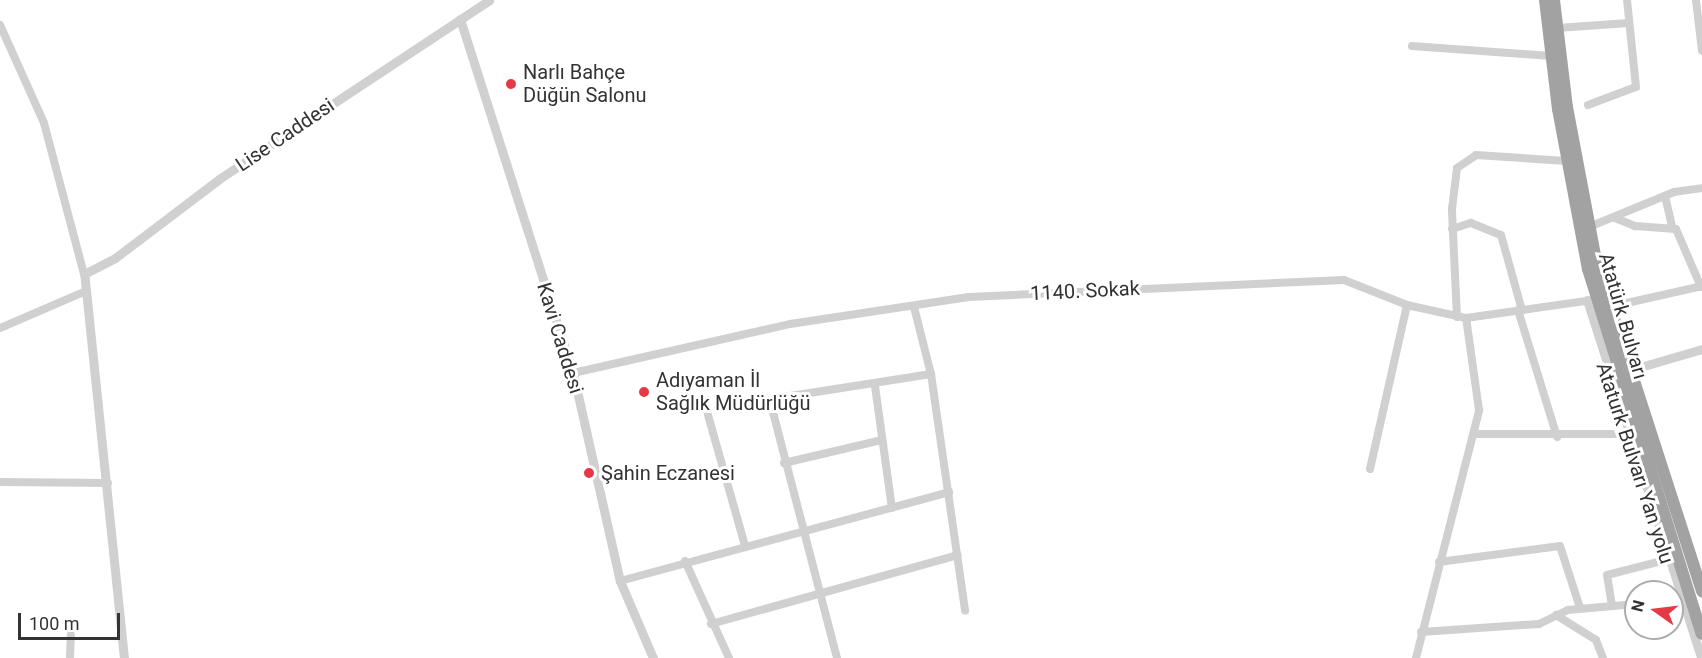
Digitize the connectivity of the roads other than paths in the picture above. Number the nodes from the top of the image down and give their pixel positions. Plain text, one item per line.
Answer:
1 (489, 0) edge
2 (1545, 0) edge
3 (1554, 0) edge
4 (1627, 0) edge
5 (1696, 0) edge
6 (460, 19) junction
7 (1629, 23) junction
8 (0, 26) edge
9 (1557, 28) junction
10 (1412, 46) dead end
11 (1702, 51) edge
12 (1551, 56) junction
13 (1588, 105) dead end
14 (1567, 161) junction
15 (1702, 189) edge
16 (1665, 196) junction
17 (1615, 218) junction
18 (1589, 227) junction
19 (1672, 227) junction
20 (1452, 229) junction
21 (1702, 253) edge
22 (1692, 256) junction
23 (84, 274) junction
24 (1701, 286) edge
25 (86, 291) junction
26 (1592, 300) junction
27 (1407, 305) junction
28 (914, 307) junction
29 (1610, 307) junction
30 (1520, 310) junction
31 (1462, 318) junction
32 (0, 328) edge
33 (1702, 349) edge
34 (1630, 370) junction
35 (573, 374) junction
36 (931, 374) junction
37 (875, 386) junction
38 (708, 415) dead end
39 (1474, 434) junction
40 (1633, 434) junction
41 (1557, 437) junction
42 (882, 440) junction
43 (784, 463) junction
44 (1370, 469) dead end
45 (0, 482) edge
46 (108, 483) junction
47 (949, 492) junction
48 (892, 508) junction
49 (804, 531) junction
50 (745, 546) junction
51 (958, 555) junction
52 (1666, 560) junction
53 (685, 561) junction
54 (1439, 562) junction
55 (1698, 570) edge
56 (1674, 580) edge
57 (1675, 580) edge
58 (620, 581) junction
59 (1702, 592) edge
60 (822, 593) junction
61 (1684, 603) edge
62 (1624, 605) edge
63 (1612, 606) junction
64 (1580, 608) junction
65 (1684, 609) edge
66 (965, 611) dead end
67 (1556, 615) junction
68 (711, 624) junction
69 (1421, 632) junction
70 (1702, 634) edge
71 (71, 635) dead end
72 (70, 658) edge
73 (124, 658) edge
74 (653, 658) edge
75 (729, 658) edge
76 (837, 658) edge
77 (1416, 658) edge
78 (1603, 658) edge
79 (1701, 658) edge

1 - 6 street, Lise Caddesi
2 - 12 highway, Atatürk Bulvarı
3 - 9 highway, Atatürk Bulvarı
4 - 7 street
5 - 11 street
6 - 23 street, Lise Caddesi
6 - 35 street, Kavi Caddesi
7 - 9 street
7 - 13 street
8 - 23 street
9 - 18 highway, Atatürk Bulvarı
10 - 12 street
12 - 14 highway, Atatürk Bulvarı
14 - 20 street
14 - 26 highway, Atatürk Bulvarı
15 - 16 street
16 - 17 street
16 - 19 street
17 - 18 street
17 - 19 street
18 - 29 highway, Atatürk Bulvarı
19 - 22 street
20 - 30 street
20 - 31 street
21 - 22 street
22 - 24 street
23 - 25 street
24 - 29 street
25 - 32 street
25 - 46 street
26 - 30 street, 1140. Sokak
26 - 40 highway, Atatürk Bulvarı
27 - 28 street, 1140. Sokak
27 - 31 street, 1140. Sokak
27 - 44 street
28 - 35 street, 1140. Sokak
28 - 36 street
29 - 34 highway, Atatürk Bulvarı
30 - 31 street, 1140. Sokak
30 - 41 street
31 - 39 street
33 - 34 street
34 - 55 highway, Atatürk Bulvarı
35 - 58 street, Kavi Caddesi
36 - 37 street
36 - 47 street
37 - 42 street
37 - 43 street
38 - 50 street
39 - 41 street
39 - 54 street
40 - 41 street
40 - 52 street, Ataturk Bulvarı Yan yolu
40 - 57 highway, Atatürk Bulvarı
42 - 43 street
42 - 48 street
43 - 49 street
45 - 46 street
46 - 73 street
47 - 48 street
47 - 51 street
48 - 49 street
49 - 50 street
49 - 60 street
50 - 53 street
51 - 60 street
51 - 66 street
52 - 56 street, Ataturk Bulvarı Yan yolu
52 - 63 street
53 - 58 street
53 - 68 street
54 - 64 street
54 - 69 street
55 - 59 highway, Atatürk Bulvarı
58 - 74 street, Kavi Caddesi
60 - 68 street
60 - 76 street
61 - 70 highway, Atatürk Bulvarı
62 - 63 street
63 - 64 street
64 - 67 street
65 - 79 street, Ataturk Bulvarı Yan yolu
67 - 69 street
67 - 78 street
68 - 75 street
69 - 77 street
71 - 72 street

